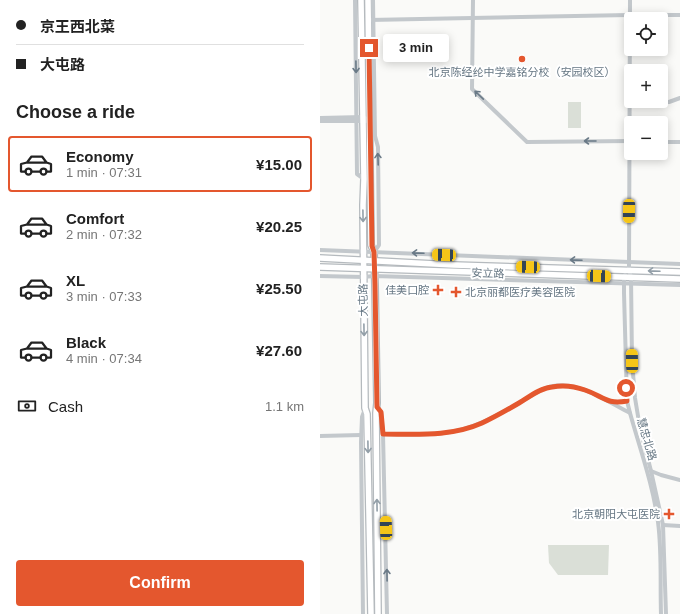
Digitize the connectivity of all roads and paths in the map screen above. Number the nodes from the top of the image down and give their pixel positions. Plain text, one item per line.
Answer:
1 (355, 0) edge
2 (361, 0) edge
3 (368, 0) edge
4 (373, 0) edge
5 (473, 0) edge
6 (630, 0) edge
7 (629, 12) edge
8 (624, 15) edge
9 (668, 15) edge
10 (680, 15) edge
11 (473, 18) junction
12 (371, 20) junction
13 (680, 98) edge
14 (668, 102) edge
15 (320, 118) edge
16 (356, 119) junction
17 (363, 119) junction
18 (370, 120) junction
19 (320, 121) edge
20 (624, 141) edge
21 (668, 142) edge
22 (680, 142) edge
23 (630, 160) edge
24 (364, 179) junction
25 (320, 250) edge
26 (363, 252) junction
27 (374, 252) junction
28 (320, 258) edge
29 (363, 260) junction
30 (374, 260) junction
31 (629, 263) junction
32 (680, 264) edge
33 (320, 267) edge
34 (363, 268) junction
35 (374, 268) junction
36 (629, 270) junction
37 (680, 272) edge
38 (320, 276) edge
39 (374, 276) junction
40 (363, 277) junction
41 (624, 277) junction
42 (680, 279) edge
43 (631, 281) junction
44 (624, 284) junction
45 (680, 285) edge
46 (605, 400) junction
47 (627, 401) junction
48 (377, 407) junction
49 (365, 408) junction
50 (630, 413) junction
51 (383, 434) junction
52 (361, 435) junction
53 (320, 436) edge
54 (651, 471) junction
55 (680, 480) edge
56 (663, 525) junction
57 (680, 526) edge
58 (363, 614) edge
59 (371, 614) edge
60 (378, 614) edge
61 (387, 614) edge
62 (661, 614) edge
63 (666, 614) edge

1 -> 16 street
2 - 17 main road, 大屯路
3 - 12 main road, 大屯路
4 - 12 street
5 - 11 street
6 - 7 street, 慧忠北路
8 - 11 street
9 - 10 street
11 - 12 street
20 -> 11 street
12 - 18 main road, 大屯路
27 -> 12 street
13 - 14 street
15 - 16 street
16 - 17 street
16 - 19 street
16 - 24 street
17 - 18 street
17 - 24 main road, 大屯路
18 - 27 main road, 大屯路
21 - 22 street
23 - 31 street, 慧忠北路
24 -> 26 main road, 大屯路
25 - 26 street, 安立路
26 - 27 street, 安立路
26 - 29 main road, 大屯路
27 - 30 main road, 大屯路
31 -> 27 street, 安立路
28 - 29 main road
29 - 30 main road, 安立路
29 - 34 main road, 大屯路
30 - 35 main road, 大屯路
30 - 36 main road, 安立路
31 - 32 street, 安立路
31 - 36 street, 慧忠北路
33 - 34 main road, 安立路
34 - 35 main road, 安立路
34 - 40 main road, 大屯路
35 - 39 main road, 大屯路
35 - 41 main road, 安立路
37 -> 36 main road, 安立路
36 - 41 street
36 - 43 street, 慧忠北路
38 - 40 street, 安立路
39 - 40 street, 安立路
39 - 44 street, 安立路
39 - 48 main road, 大屯路
40 -> 49 main road, 大屯路
41 - 43 main road, 安立路
41 - 44 street, 慧忠北路
42 - 43 main road, 安立路
43 - 44 street, 安立路
43 - 45 street
43 - 54 street, 慧忠北路
44 - 47 street, 慧忠北路
46 - 47 street
46 - 50 street
46 - 51 street
47 - 50 street, 慧忠北路
48 - 51 street, 大屯路
60 -> 48 main road, 大屯路
49 - 52 street, 大屯路
49 -> 59 main road, 大屯路
50 - 62 street, 慧忠北路
61 -> 51 street, 大屯路
52 - 53 street
52 - 58 street, 大屯路
54 - 55 street
54 - 56 street, 慧忠北路
56 - 57 street
56 - 63 street, 慧忠北路

